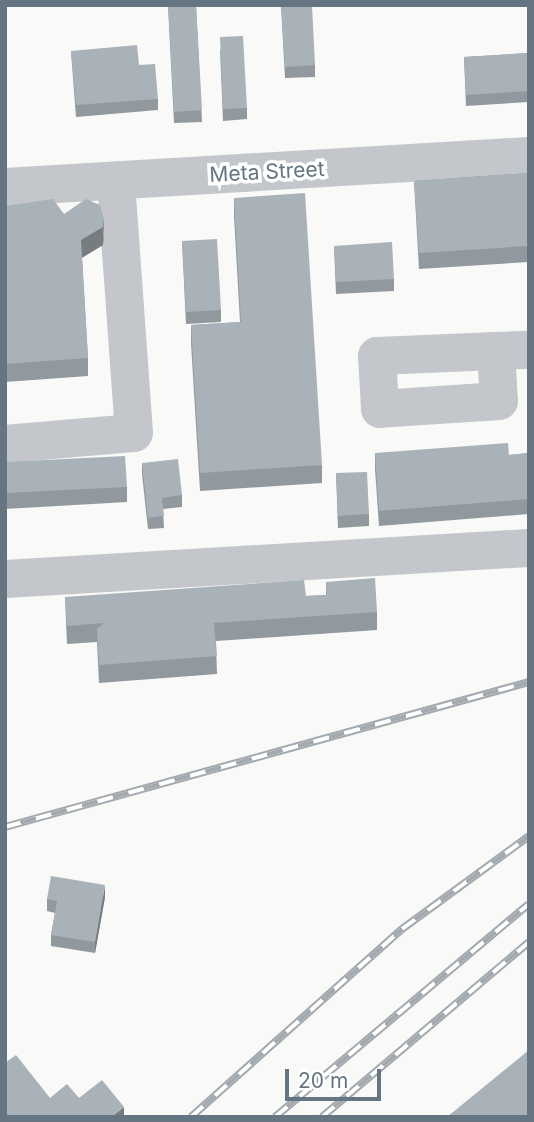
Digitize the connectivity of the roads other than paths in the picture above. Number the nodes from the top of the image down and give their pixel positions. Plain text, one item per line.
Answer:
1 (529, 156) edge
2 (116, 181) junction
3 (5, 187) edge
4 (5, 444) edge
5 (529, 548) edge
6 (5, 579) edge

1 - 2 street, Meta Street
2 - 3 street, Meta Street
2 - 4 street
5 - 6 street

